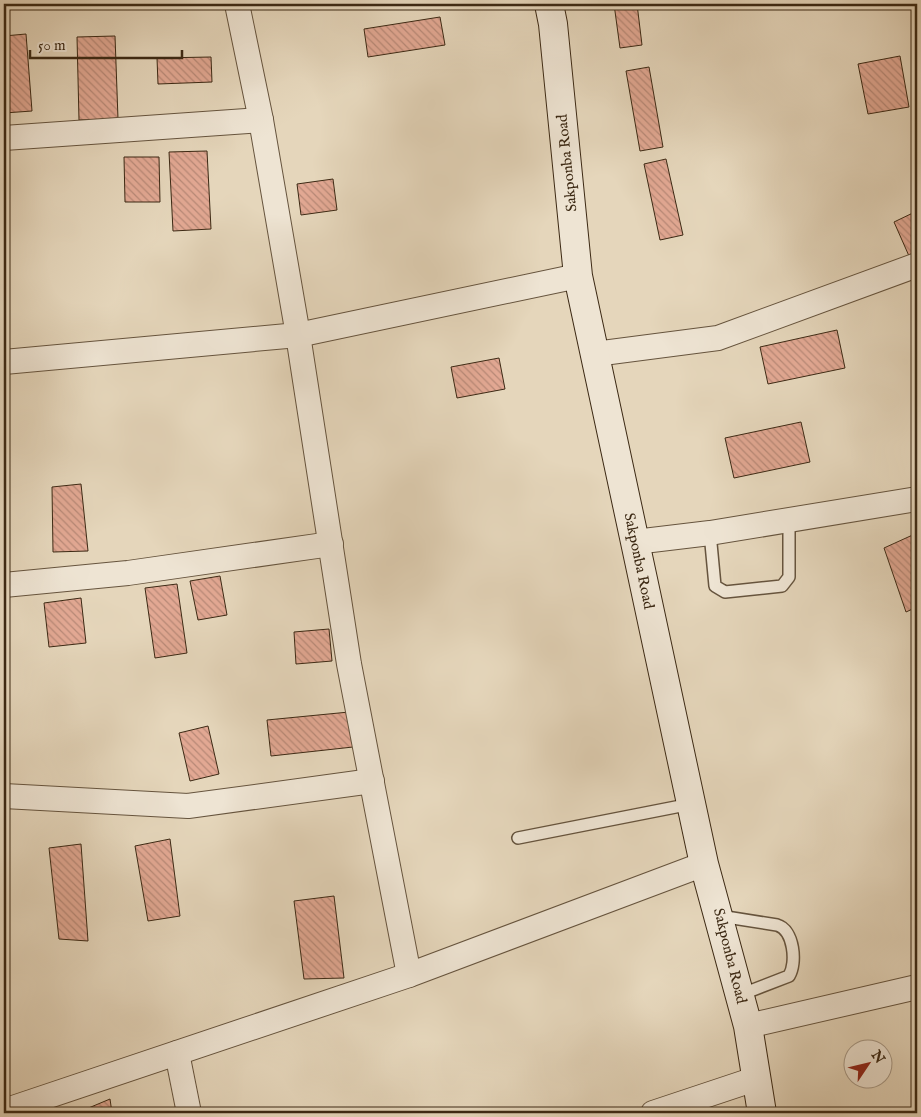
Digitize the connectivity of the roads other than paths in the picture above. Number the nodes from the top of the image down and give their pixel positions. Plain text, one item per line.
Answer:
1 (237, 4) edge
2 (549, 4) edge
3 (261, 120) junction
4 (4, 138) edge
5 (917, 265) edge
6 (578, 276) junction
7 (298, 334) junction
8 (595, 354) junction
9 (4, 362) edge
10 (917, 499) edge
11 (789, 520) junction
12 (710, 533) junction
13 (635, 542) junction
14 (331, 544) junction
15 (4, 585) edge
16 (372, 781) junction
17 (4, 796) edge
18 (691, 804) junction
19 (518, 838) dead end
20 (704, 864) junction
21 (720, 916) junction
22 (409, 975) junction
23 (917, 987) edge
24 (740, 995) junction
25 (748, 1026) junction
26 (177, 1053) junction
27 (755, 1079) junction
28 (4, 1111) edge
29 (189, 1113) edge
30 (653, 1113) edge
31 (762, 1113) edge

1 - 3 street
2 - 6 main road, Sakponba Road
3 - 4 street
3 - 7 street
5 - 8 street
6 - 7 street
6 - 8 main road, Sakponba Road
7 - 9 street
7 - 14 street
8 - 13 main road, Sakponba Road
10 - 11 street
11 - 12 street
11 - 12 lane
12 - 13 street
13 - 18 main road, Sakponba Road
14 - 15 street
14 - 16 street
16 - 17 street
16 - 22 street
18 - 19 lane
18 - 20 main road, Sakponba Road
20 - 21 main road, Sakponba Road
20 - 22 street
21 - 24 main road, Sakponba Road
21 - 24 lane
22 - 26 street
23 - 25 street
24 - 25 main road, Sakponba Road
25 - 27 main road, Sakponba Road
26 - 28 street
26 - 29 street
27 - 30 street
27 - 31 main road, Sakponba Road

